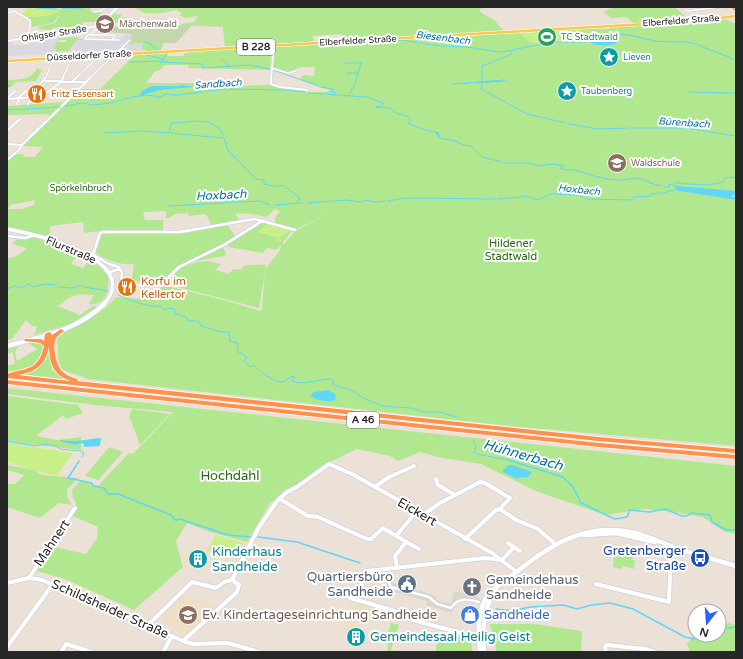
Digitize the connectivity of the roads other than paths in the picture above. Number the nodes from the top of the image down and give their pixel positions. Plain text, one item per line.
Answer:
1 (105, 7) edge
2 (117, 7) edge
3 (695, 7) edge
4 (719, 7) edge
5 (731, 7) edge
6 (690, 8) dead end
7 (685, 10) dead end
8 (695, 10) junction
9 (701, 10) junction
10 (689, 11) junction
11 (736, 11) edge
12 (94, 12) dead end
13 (684, 12) dead end
14 (7, 13) edge
15 (736, 16) edge
16 (107, 30) dead end
17 (90, 35) junction
18 (114, 36) junction
19 (120, 36) dead end
20 (26, 38) junction
21 (112, 40) junction
22 (119, 40) dead end
23 (130, 40) dead end
24 (7, 41) edge
25 (274, 46) junction
26 (170, 52) joint
27 (114, 55) junction
28 (72, 59) dead end
29 (95, 60) dead end
30 (7, 61) edge
31 (50, 68) dead end
32 (271, 68) junction
33 (296, 71) dead end
34 (44, 81) junction
35 (61, 81) junction
36 (72, 82) junction
37 (86, 82) junction
38 (307, 90) dead end
39 (15, 91) dead end
40 (26, 91) dead end
41 (18, 98) junction
42 (29, 98) junction
43 (7, 99) edge
44 (17, 104) dead end
45 (28, 104) dead end
46 (20, 119) dead end
47 (7, 132) edge
48 (7, 144) edge
49 (22, 145) junction
50 (7, 160) edge
51 (262, 221) junction
52 (7, 229) edge
53 (295, 230) dead end
54 (35, 235) junction
55 (7, 236) edge
56 (120, 269) junction
57 (110, 272) junction
58 (61, 331) junction
59 (48, 335) junction
60 (27, 340) junction
61 (50, 344) junction
62 (7, 346) edge
63 (7, 375) edge
64 (7, 382) edge
65 (99, 385) junction
66 (7, 386) edge
67 (40, 386) junction
68 (736, 451) edge
69 (736, 457) edge
70 (414, 466) dead end
71 (436, 479) dead end
72 (375, 487) junction
73 (455, 495) junction
74 (280, 499) junction
75 (74, 508) dead end
76 (500, 509) junction
77 (416, 512) junction
78 (423, 515) junction
79 (396, 536) junction
80 (465, 539) junction
81 (406, 542) junction
82 (508, 543) dead end
83 (555, 544) junction
84 (671, 546) junction
85 (514, 547) junction
86 (418, 549) dead end
87 (520, 551) dead end
88 (502, 560) junction
89 (736, 566) edge
90 (397, 568) junction
91 (517, 572) junction
92 (29, 578) junction
93 (232, 580) junction
94 (388, 581) dead end
95 (7, 583) edge
96 (53, 584) junction
97 (596, 584) dead end
98 (350, 598) dead end
99 (356, 600) junction
100 (479, 602) dead end
101 (148, 625) junction
102 (172, 636) junction
103 (480, 638) junction
104 (183, 642) junction
105 (7, 647) edge
106 (61, 652) edge
107 (91, 652) edge
108 (163, 652) edge
109 (259, 652) edge
110 (480, 652) edge
111 (484, 652) edge
112 (606, 652) edge
113 (655, 652) edge

1 - 2 street
1 - 12 street
2 - 20 main road, Ohligser Straße
3 - 9 street
4 - 9 street
5 - 11 highway
6 - 8 street
7 - 10 street
8 - 9 street
8 - 10 street
10 - 13 street
14 - 20 street
15 - 25 main road, Elberfelder Straße / B 228
16 - 17 street
17 - 18 street
17 - 21 street
18 - 19 street
18 - 21 street
20 - 24 main road, Ohligser Straße
21 - 22 street
23 - 27 street
25 - 26 main road, Elberfelder Straße / B 228
25 - 32 street
26 - 27 main road, Düsseldorfer Straße / B 228
27 - 30 main road, Düsseldorfer Straße / B 228
27 - 37 street
28 - 35 street
29 - 36 street
31 - 34 street
32 - 33 street
32 - 38 street
34 - 35 street
34 - 42 street
35 - 36 street
35 - 42 street
36 - 37 street
37 - 49 street
39 - 43 street
40 - 41 street
41 - 42 street
41 - 43 street
41 - 44 street
42 - 45 street
46 - 47 street
48 - 49 street
49 - 50 street
51 - 53 street
51 - 56 street
51 - 56 street
52 - 54 main road, Flurstraße
54 - 55 street
54 - 57 main road, Flurstraße
56 - 57 street
57 - 58 main road
58 - 59 main road
58 - 61 highway
59 - 60 main road
59 - 61 highway
60 - 61 highway
60 - 62 main road
61 - 63 highway
61 - 65 highway
63 - 65 highway, A 46
64 - 67 highway, A 46
65 - 68 highway, A 46
66 - 67 highway
67 - 69 highway, A 46
70 - 72 street
71 - 73 street
72 - 74 street, Eickert
72 - 77 street, Eickert
73 - 76 street
73 - 78 street
74 - 79 street
74 - 93 street
75 - 92 street, Mahnert
76 - 80 street
76 - 83 street
77 - 78 street, Eickert
77 - 79 street
78 - 80 street, Eickert
79 - 81 street
80 - 88 street, Eickert
81 - 86 street
81 - 90 street
82 - 85 street
83 - 84 street
83 - 91 street
84 - 89 street
84 - 97 street
85 - 87 street
85 - 88 street
88 - 90 street
88 - 91 street, Eickert
90 - 99 street
91 - 103 street
92 - 95 street, Schildsheider Straße
92 - 96 street, Schildsheider Straße
93 - 101 street
93 - 104 street
94 - 100 street
96 - 101 street, Schildsheider Straße
96 - 105 street
98 - 99 street
99 - 103 street
101 - 102 street, Schildsheider Straße
102 - 104 street, Schildsheider Straße
102 - 108 street
103 - 110 street
103 - 111 street
104 - 109 street, Schildsheider Straße
106 - 107 street
112 - 113 street

